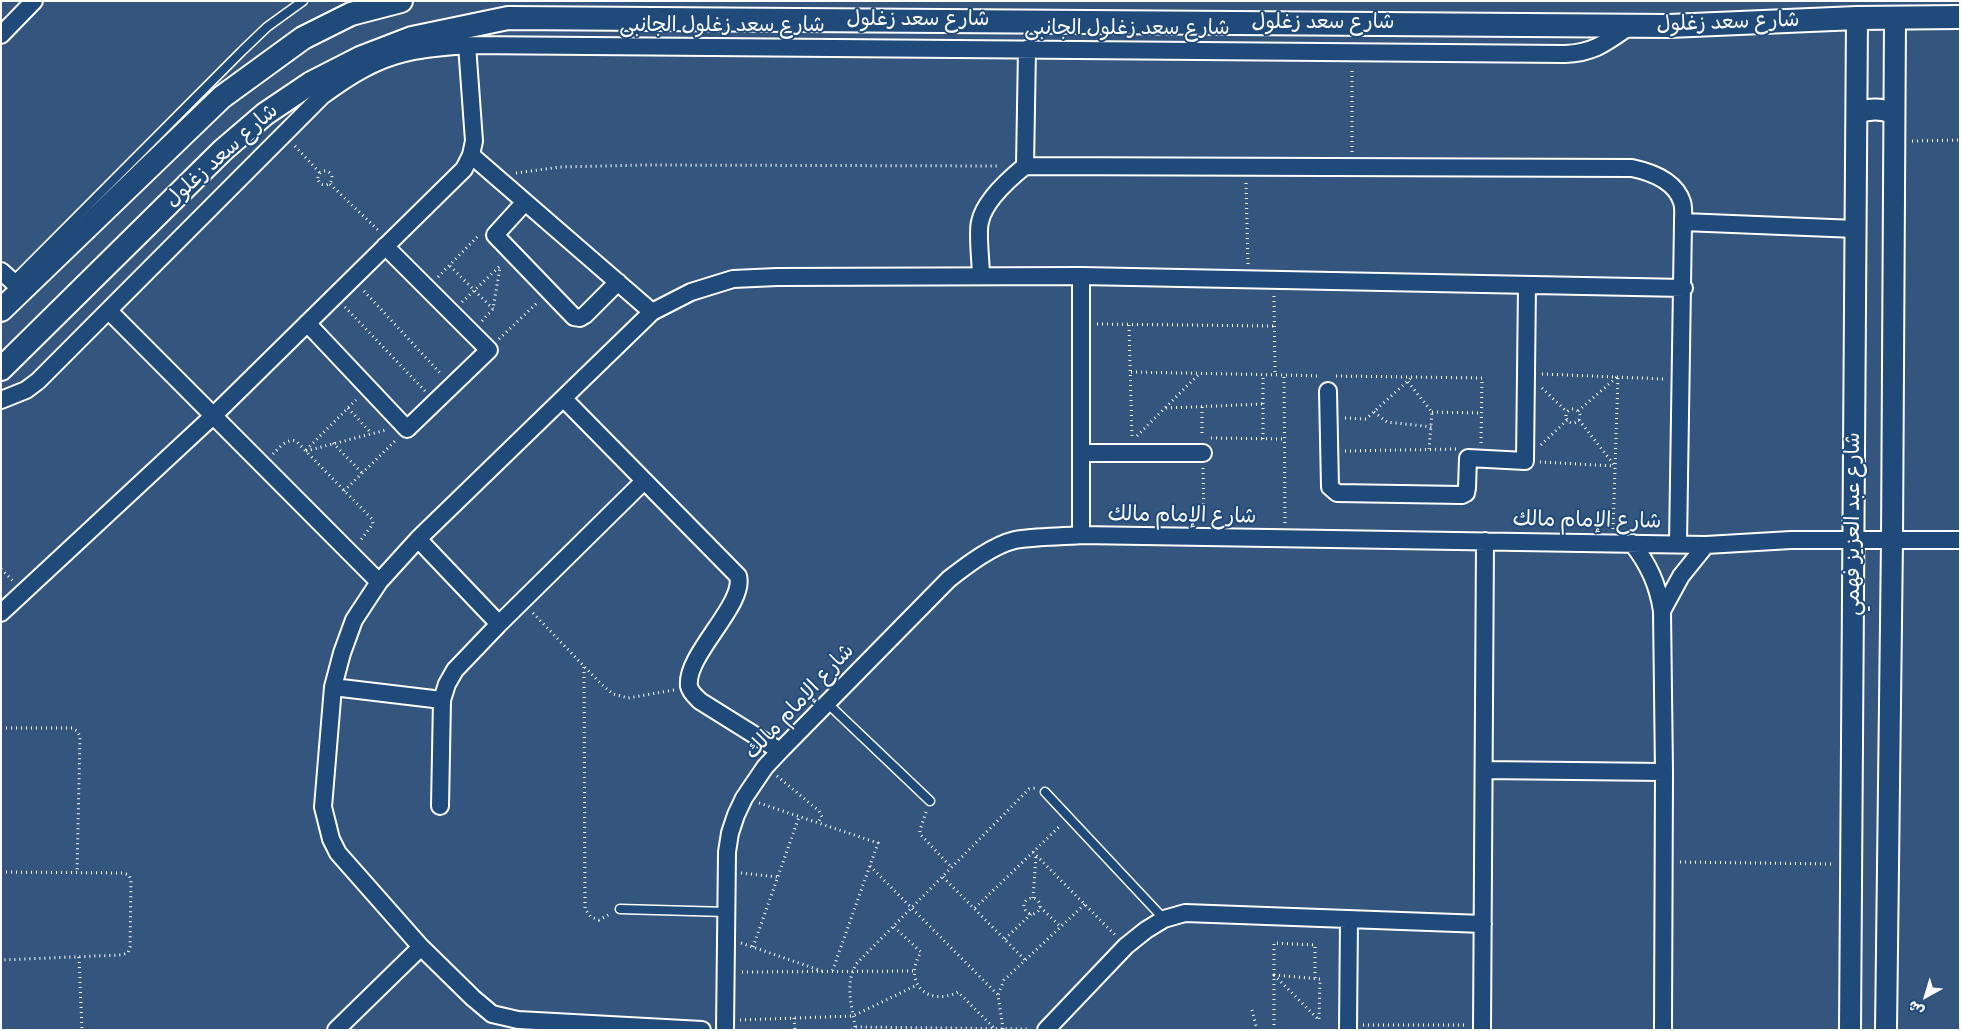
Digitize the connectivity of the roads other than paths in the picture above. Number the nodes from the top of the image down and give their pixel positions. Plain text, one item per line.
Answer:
1 (34, 1) edge
2 (304, 1) edge
3 (401, 1) edge
4 (885, 11) edge
5 (1960, 16) edge
6 (1857, 18) junction
7 (1895, 18) junction
8 (1630, 26) junction
9 (1, 34) edge
10 (467, 45) junction
11 (1027, 50) junction
12 (1857, 114) junction
13 (1894, 114) junction
14 (471, 155) junction
15 (1025, 166) junction
16 (525, 202) junction
17 (1683, 222) junction
18 (1856, 229) junction
19 (388, 244) junction
20 (981, 276) junction
21 (1081, 276) junction
22 (12, 281) edge
23 (618, 282) junction
24 (1527, 285) junction
25 (1684, 288) junction
26 (1, 310) edge
27 (108, 312) junction
28 (652, 312) junction
29 (307, 323) junction
30 (1, 369) edge
31 (1328, 391) dead end
32 (564, 399) junction
33 (1, 400) edge
34 (213, 416) junction
35 (1081, 453) junction
36 (1203, 453) road end
37 (644, 481) junction
38 (1081, 536) junction
39 (418, 539) junction
40 (1854, 540) junction
41 (1892, 540) junction
42 (1960, 540) edge
43 (1485, 541) junction
44 (1632, 544) junction
45 (1678, 544) junction
46 (1706, 545) junction
47 (379, 582) junction
48 (1662, 611) junction
49 (1, 613) edge
50 (498, 624) junction
51 (333, 687) junction
52 (442, 700) junction
53 (826, 702) junction
54 (780, 751) junction
55 (1484, 770) junction
56 (1664, 772) junction
57 (1045, 792) road end
58 (930, 801) road end
59 (440, 806) dead end
60 (620, 909) road end
61 (727, 912) junction
62 (1164, 919) junction
63 (1349, 919) junction
64 (1483, 924) junction
65 (421, 947) junction
66 (493, 1022) edge
67 (726, 1025) edge
68 (1348, 1027) edge
69 (1482, 1028) edge
70 (1046, 1029) edge
71 (336, 1030) edge
72 (702, 1030) edge
73 (1663, 1030) edge
74 (1850, 1030) edge
75 (1886, 1030) edge

1 - 9 street
2 - 22 lane
3 - 22 main road, شارع سعد زغلول
4 - 8 main road, شارع سعد زغلول
4 - 30 main road, شارع سعد زغلول
5 - 7 main road, شارع سعد زغلول
6 - 7 main road, شارع سعد زغلول
6 - 8 main road, شارع سعد زغلول
6 - 12 street, شارع عبد العزيز فهمي
7 - 13 street, شارع عبد العزيز فهمي
8 - 11 street, شارع سعد زغلول الجانبى
10 - 11 street, شارع سعد زغلول الجانبى
10 - 14 street
10 - 27 street, شارع سعد زغلول الجانبى
11 - 15 street
12 - 13 street
12 - 18 street, شارع عبد العزيز فهمي
13 - 41 street, شارع عبد العزيز فهمي
14 - 16 street
14 - 19 street
15 - 17 street
15 - 20 street
16 - 23 street
16 - 23 street
17 - 18 street
17 - 25 street
18 - 40 street, شارع عبد العزيز فهمي
19 - 29 street
19 - 29 street
20 - 21 street
20 - 28 street
21 - 24 street
21 - 35 street
22 - 26 main road, شارع سعد زغلول
23 - 28 street
24 - 25 street
24 - 31 street
25 - 45 street
27 - 33 street, شارع سعد زغلول الجانبى
27 - 34 street
28 - 32 street
29 - 34 street
32 - 37 street
32 - 39 street
34 - 47 street
34 - 49 street
35 - 36 street
35 - 38 street
37 - 50 street
37 - 54 street
38 - 43 street, شارع الإمام مالك
38 - 53 street, شارع الإمام مالك
39 - 47 street
39 - 50 street
40 - 41 street, شارع الإمام مالك
40 - 46 street, شارع الإمام مالك
40 - 74 street, شارع عبد العزيز فهمي
41 - 42 street, شارع الإمام مالك
41 - 75 street, شارع عبد العزيز فهمي
43 - 44 street, شارع الإمام مالك
43 - 55 street
44 - 45 street, شارع الإمام مالك
44 - 48 street
45 - 46 street, شارع الإمام مالك
46 - 48 street
47 - 51 street
48 - 56 street
50 - 52 street
51 - 52 street
51 - 65 street
52 - 59 street
53 - 54 street, شارع الإمام مالك
53 - 58 lane
54 - 61 street, شارع الإمام مالك
55 - 56 street
55 - 64 street
56 - 73 street
57 - 62 lane
60 - 61 lane
61 - 67 street, شارع الإمام مالك
62 - 63 street
62 - 70 street
63 - 64 street
63 - 68 street
64 - 69 street
65 - 66 street
65 - 71 street
66 - 72 street

